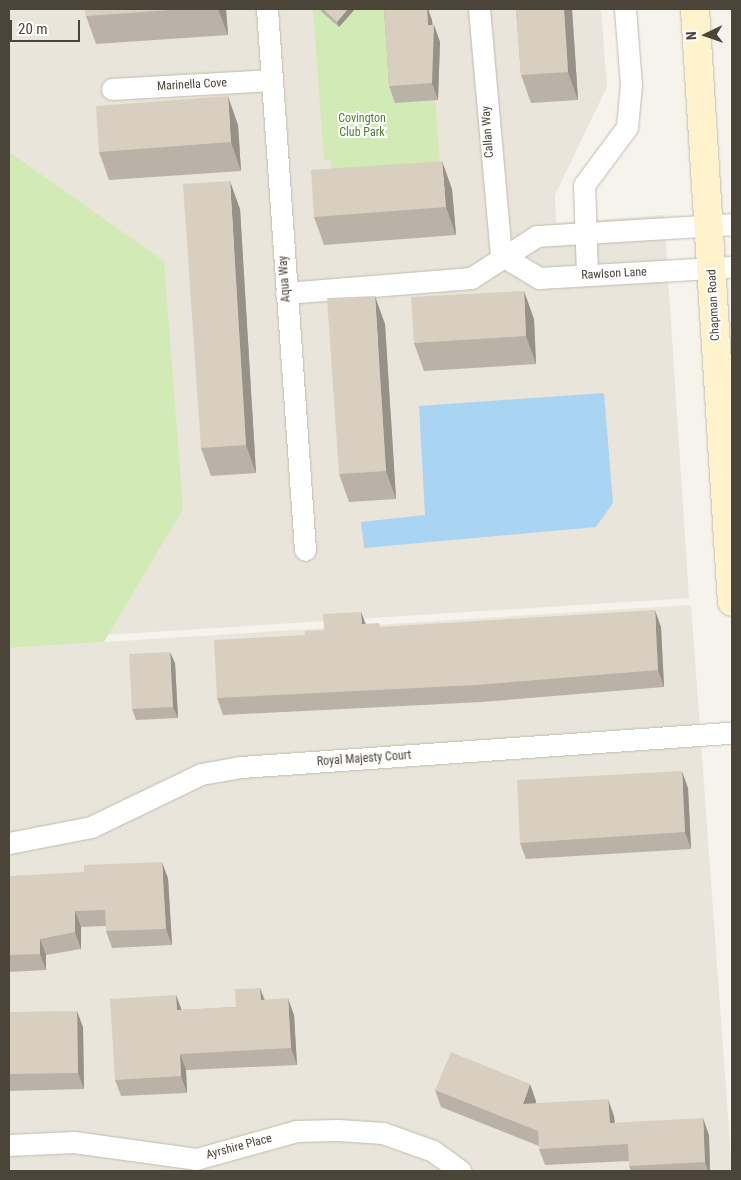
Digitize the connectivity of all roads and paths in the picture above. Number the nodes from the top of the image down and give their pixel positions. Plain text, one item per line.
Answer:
1 (267, 9) edge
2 (479, 9) edge
3 (625, 9) edge
4 (695, 9) edge
5 (272, 80) junction
6 (112, 89) dead end
7 (721, 224) edge
8 (584, 235) junction
9 (501, 255) junction
10 (722, 268) edge
11 (587, 275) junction
12 (286, 293) junction
13 (305, 550) dead end
14 (732, 602) edge
15 (732, 733) edge
16 (9, 843) edge
17 (9, 1145) edge
18 (461, 1171) edge

1 - 5 street, Aqua Way
2 - 9 street, Callan Way
3 - 8 street
4 - 7 street, Chapman Road
5 - 6 street, Marinella Cove
5 - 12 street, Aqua Way
7 - 8 street
7 - 10 street, Chapman Road
8 - 9 street
8 - 11 street
9 - 11 street, Rawlson Lane
9 - 12 street
10 - 11 street, Rawlson Lane
10 - 14 street, Chapman Road
12 - 13 street, Aqua Way
15 - 16 street, Royal Majesty Court
17 - 18 street, Ayrshire Place

